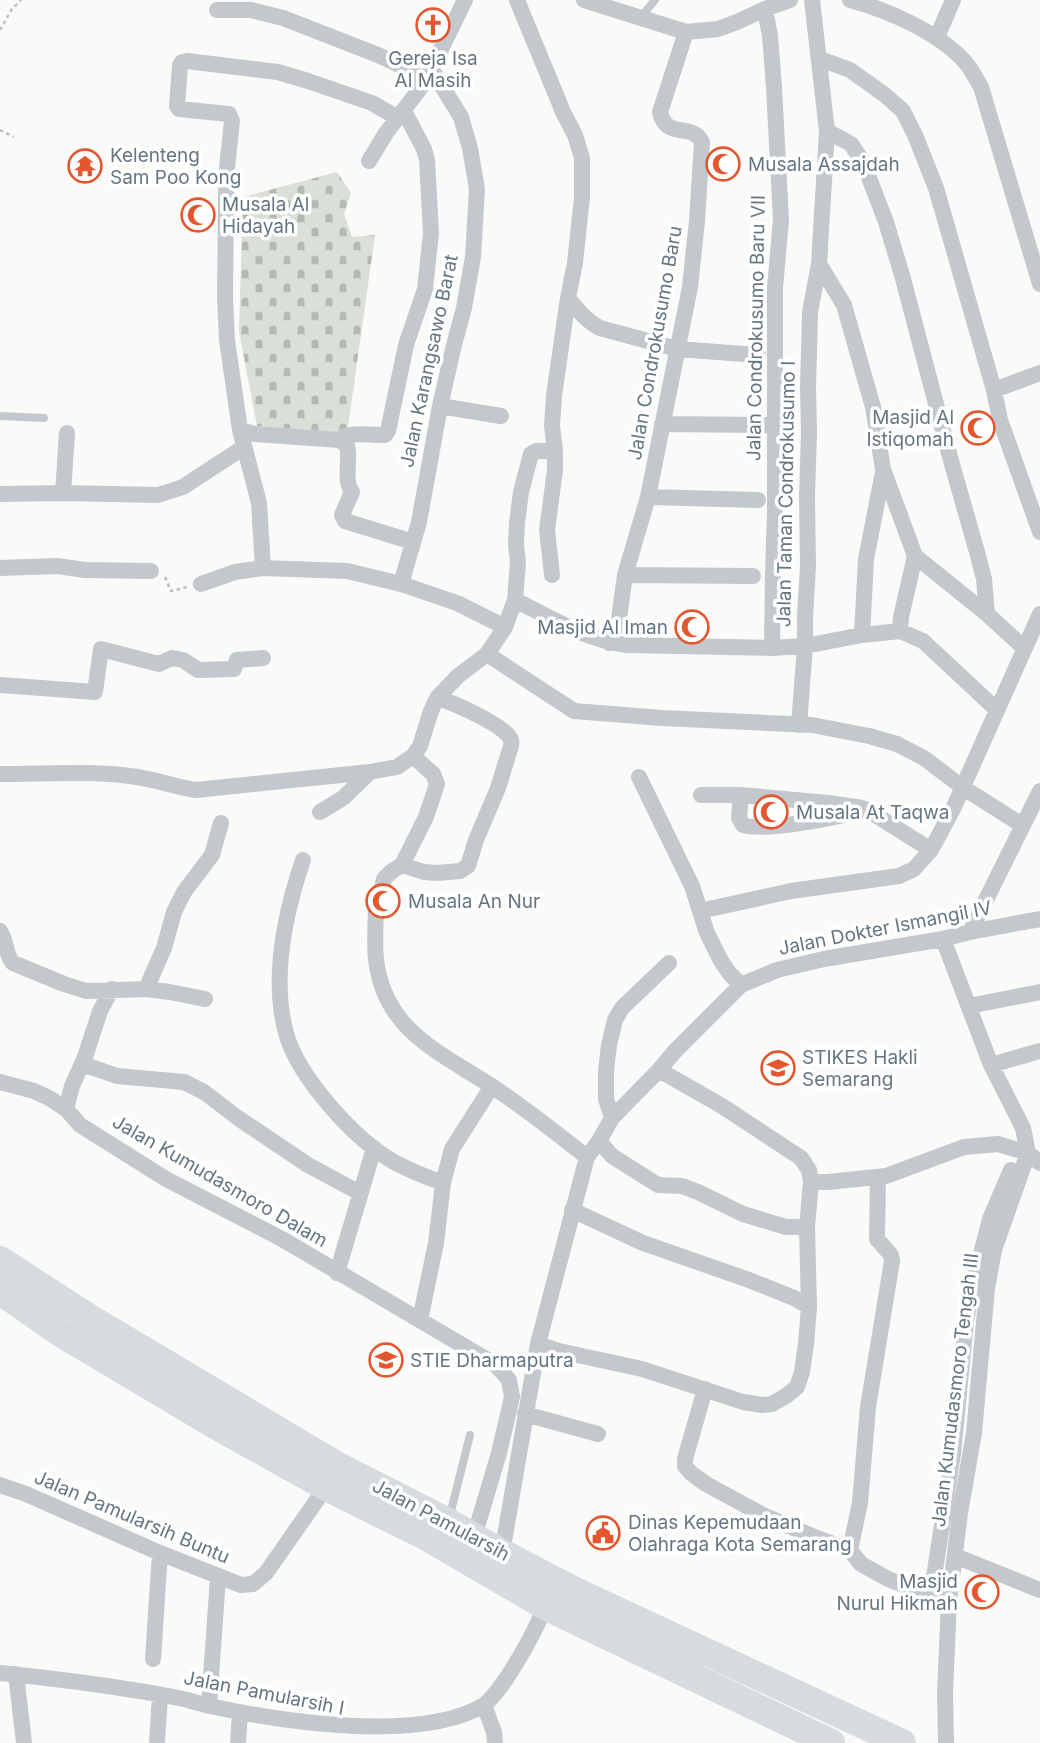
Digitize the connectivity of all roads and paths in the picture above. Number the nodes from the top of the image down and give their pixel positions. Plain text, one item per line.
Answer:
1 (21, 0) edge
2 (465, 0) edge
3 (517, 0) edge
4 (584, 0) edge
5 (655, 0) edge
6 (790, 0) edge
7 (812, 0) edge
8 (850, 0) edge
9 (953, 0) edge
10 (765, 9) junction
11 (217, 10) dead end
12 (640, 18) junction
13 (0, 30) edge
14 (686, 32) junction
15 (937, 37) junction
16 (820, 60) junction
17 (428, 76) junction
18 (401, 115) junction
19 (0, 130) edge
20 (827, 131) junction
21 (14, 137) dead end
22 (369, 161) dead end
23 (819, 264) junction
24 (1040, 284) edge
25 (568, 298) junction
26 (677, 349) junction
27 (758, 355) dead end
28 (1040, 373) edge
29 (994, 390) junction
30 (440, 406) junction
31 (0, 416) edge
32 (501, 416) dead end
33 (44, 418) dead end
34 (662, 424) junction
35 (775, 425) junction
36 (240, 430) junction
37 (67, 433) dead end
38 (339, 440) junction
39 (244, 447) junction
40 (555, 451) junction
41 (883, 469) junction
42 (63, 493) junction
43 (0, 494) edge
44 (648, 497) junction
45 (758, 500) dead end
46 (1040, 532) edge
47 (413, 542) junction
48 (915, 555) junction
49 (0, 568) edge
50 (263, 568) junction
51 (151, 571) joint
52 (552, 575) dead end
53 (625, 575) junction
54 (752, 576) dead end
55 (201, 584) joint
56 (401, 584) junction
57 (516, 600) junction
58 (987, 614) junction
59 (1040, 614) edge
60 (505, 627) junction
61 (900, 631) junction
62 (862, 635) junction
63 (609, 643) junction
64 (805, 646) junction
65 (772, 648) junction
66 (1024, 648) junction
67 (487, 654) junction
68 (263, 658) dead end
69 (0, 685) edge
70 (437, 698) junction
71 (997, 710) junction
72 (799, 725) junction
73 (413, 756) junction
74 (370, 772) junction
75 (0, 774) edge
76 (639, 777) dead end
77 (962, 788) junction
78 (1040, 791) edge
79 (741, 794) junction
80 (701, 795) dead end
81 (866, 809) junction
82 (320, 813) dead end
83 (221, 823) dead end
84 (1022, 825) junction
85 (931, 850) junction
86 (303, 860) dead end
87 (402, 865) junction
88 (700, 911) junction
89 (1040, 919) edge
90 (0, 931) edge
91 (970, 932) junction
92 (943, 939) junction
93 (669, 963) dead end
94 (741, 985) junction
95 (112, 989) junction
96 (146, 989) junction
97 (1040, 992) edge
98 (205, 999) dead end
99 (969, 1006) junction
100 (1040, 1051) edge
101 (991, 1065) junction
102 (82, 1066) junction
103 (659, 1070) junction
104 (0, 1082) edge
105 (492, 1086) junction
106 (66, 1109) junction
107 (612, 1118) junction
108 (599, 1140) junction
109 (374, 1148) junction
110 (1029, 1156) edge
111 (587, 1157) junction
112 (878, 1177) junction
113 (811, 1182) junction
114 (443, 1183) junction
115 (360, 1193) junction
116 (572, 1210) junction
117 (807, 1227) junction
118 (0, 1260) edge
119 (337, 1273) junction
120 (980, 1287) junction
121 (0, 1291) edge
122 (809, 1307) junction
123 (420, 1320) junction
124 (538, 1344) junction
125 (962, 1362) junction
126 (981, 1365) junction
127 (705, 1389) junction
128 (525, 1414) junction
129 (598, 1434) dead end
130 (470, 1435) dead end
131 (0, 1485) edge
132 (326, 1487) junction
133 (448, 1522) junction
134 (940, 1536) junction
135 (474, 1537) junction
136 (956, 1548) junction
137 (850, 1550) junction
138 (160, 1553) junction
139 (502, 1553) junction
140 (218, 1577) junction
141 (1040, 1590) edge
142 (931, 1596) junction
143 (949, 1602) junction
144 (545, 1606) junction
145 (153, 1659) dead end
146 (8, 1673) edge
147 (160, 1695) junction
148 (484, 1705) junction
149 (209, 1706) junction
150 (240, 1712) junction
151 (24, 1743) edge
152 (157, 1743) edge
153 (238, 1743) edge
154 (495, 1743) edge
155 (831, 1743) edge
156 (902, 1743) edge
157 (946, 1743) edge

1 - 13 path
2 - 17 street
3 - 25 street
4 - 12 street
5 - 12 lane
6 - 10 street
7 - 16 street, Jalan Taman Condrokusumo I
8 - 15 street
9 - 15 street
10 - 14 street
10 - 35 street, Jalan Condrokusumo Baru VII
11 - 17 street
12 - 14 street
14 - 26 street, Jalan Condrokusumo Baru
15 - 24 street
16 - 20 street, Jalan Taman Condrokusumo I
16 - 29 street
17 - 18 street
17 - 30 street, Jalan Karangsawo Barat
18 - 22 street
18 - 36 street
18 - 38 street
19 - 21 path
20 - 23 street, Jalan Taman Condrokusumo I
20 - 58 street
23 - 41 street
23 - 64 street, Jalan Taman Condrokusumo I
25 - 26 street
25 - 40 street
26 - 27 street
26 - 34 street, Jalan Condrokusumo Baru
28 - 29 street
29 - 46 street
30 - 32 street
30 - 47 street, Jalan Karangsawo Barat
31 - 33 lane
34 - 35 street
34 - 44 street, Jalan Condrokusumo Baru
35 - 65 street, Jalan Condrokusumo Baru VII
36 - 38 street
36 - 39 street
37 - 42 street
38 - 47 street
39 - 42 street
39 - 50 street
40 - 52 street
40 - 57 street
41 - 48 street
41 - 62 street
42 - 43 street
44 - 45 street
44 - 53 street, Jalan Condrokusumo Baru
47 - 56 street, Jalan Karangsawo Barat
48 - 58 street
48 - 61 street
49 - 51 street
50 - 55 street
50 - 56 street
51 - 55 path
53 - 54 street
53 - 63 street, Jalan Condrokusumo Baru
56 - 60 street
57 - 60 street
57 - 63 street
58 - 66 street
59 - 66 street
60 - 67 street
61 - 62 street
61 - 71 street
62 - 64 street
63 - 65 street
64 - 65 street
64 - 72 street, Jalan Taman Condrokusumo I
66 - 71 street
67 - 70 street
67 - 72 street
68 - 69 street
70 - 73 street
70 - 87 street
71 - 77 street
72 - 77 street
73 - 74 street
73 - 87 street
74 - 75 street
74 - 82 street
76 - 88 street
77 - 84 street
77 - 85 street
78 - 84 street
79 - 80 street
79 - 81 street
79 - 81 street
81 - 85 street
83 - 96 street
84 - 91 street
85 - 88 street
86 - 109 street
87 - 105 street
88 - 94 street
89 - 91 street, Jalan Dokter Ismangil IV
90 - 95 street
91 - 92 street, Jalan Dokter Ismangil IV
92 - 94 street, Jalan Dokter Ismangil IV
92 - 99 street
93 - 107 street
94 - 103 street
95 - 96 street
95 - 102 street
96 - 98 street
97 - 99 street
99 - 101 street
100 - 101 street
101 - 110 street
102 - 106 street
102 - 115 street
103 - 107 street
103 - 113 street
104 - 106 street, Jalan Kumudasmoro Dalam
105 - 111 street
105 - 114 street
106 - 119 street, Jalan Kumudasmoro Dalam
107 - 108 street
108 - 111 street
108 - 117 street
109 - 114 street
109 - 115 street
110 - 112 street
110 - 120 street, Jalan Kumudasmoro Tengah III
111 - 116 street
112 - 113 street
112 - 137 street
113 - 117 street
114 - 123 street
115 - 119 street
116 - 122 street
116 - 124 street
117 - 122 street
118 - 133 highway, Jalan Pamularsih
119 - 123 street, Jalan Kumudasmoro Dalam
120 - 125 street
120 - 126 street, Jalan Kumudasmoro Tengah III
121 - 132 highway, Jalan Pamularsih
122 - 127 street
123 - 135 street, Jalan Kumudasmoro Dalam
124 - 127 street
124 - 128 street
125 - 126 street
125 - 134 street
126 - 136 street, Jalan Kumudasmoro Tengah III
127 - 137 street
128 - 129 street
128 - 139 street
130 - 133 lane
131 - 138 street, Jalan Pamularsih Buntu
132 - 140 street, Jalan Pamularsih Buntu
132 - 144 highway, Jalan Pamularsih
133 - 135 highway, Jalan Pamularsih
134 - 136 street
134 - 142 street
135 - 139 highway, Jalan Pamularsih
136 - 141 street
136 - 143 street, Jalan Kumudasmoro Tengah III
137 - 142 street
138 - 140 street, Jalan Pamularsih Buntu
138 - 145 street
139 - 156 highway, Jalan Pamularsih
140 - 149 street
142 - 143 street
143 - 157 street, Jalan Kumudasmoro Tengah III
144 - 148 street, Jalan Pamularsih I
144 - 155 highway, Jalan Pamularsih
146 - 147 street, Jalan Pamularsih I
146 - 151 street
147 - 149 street, Jalan Pamularsih I
147 - 152 street
148 - 150 street, Jalan Pamularsih I
148 - 154 street
149 - 150 street, Jalan Pamularsih I
150 - 153 street

